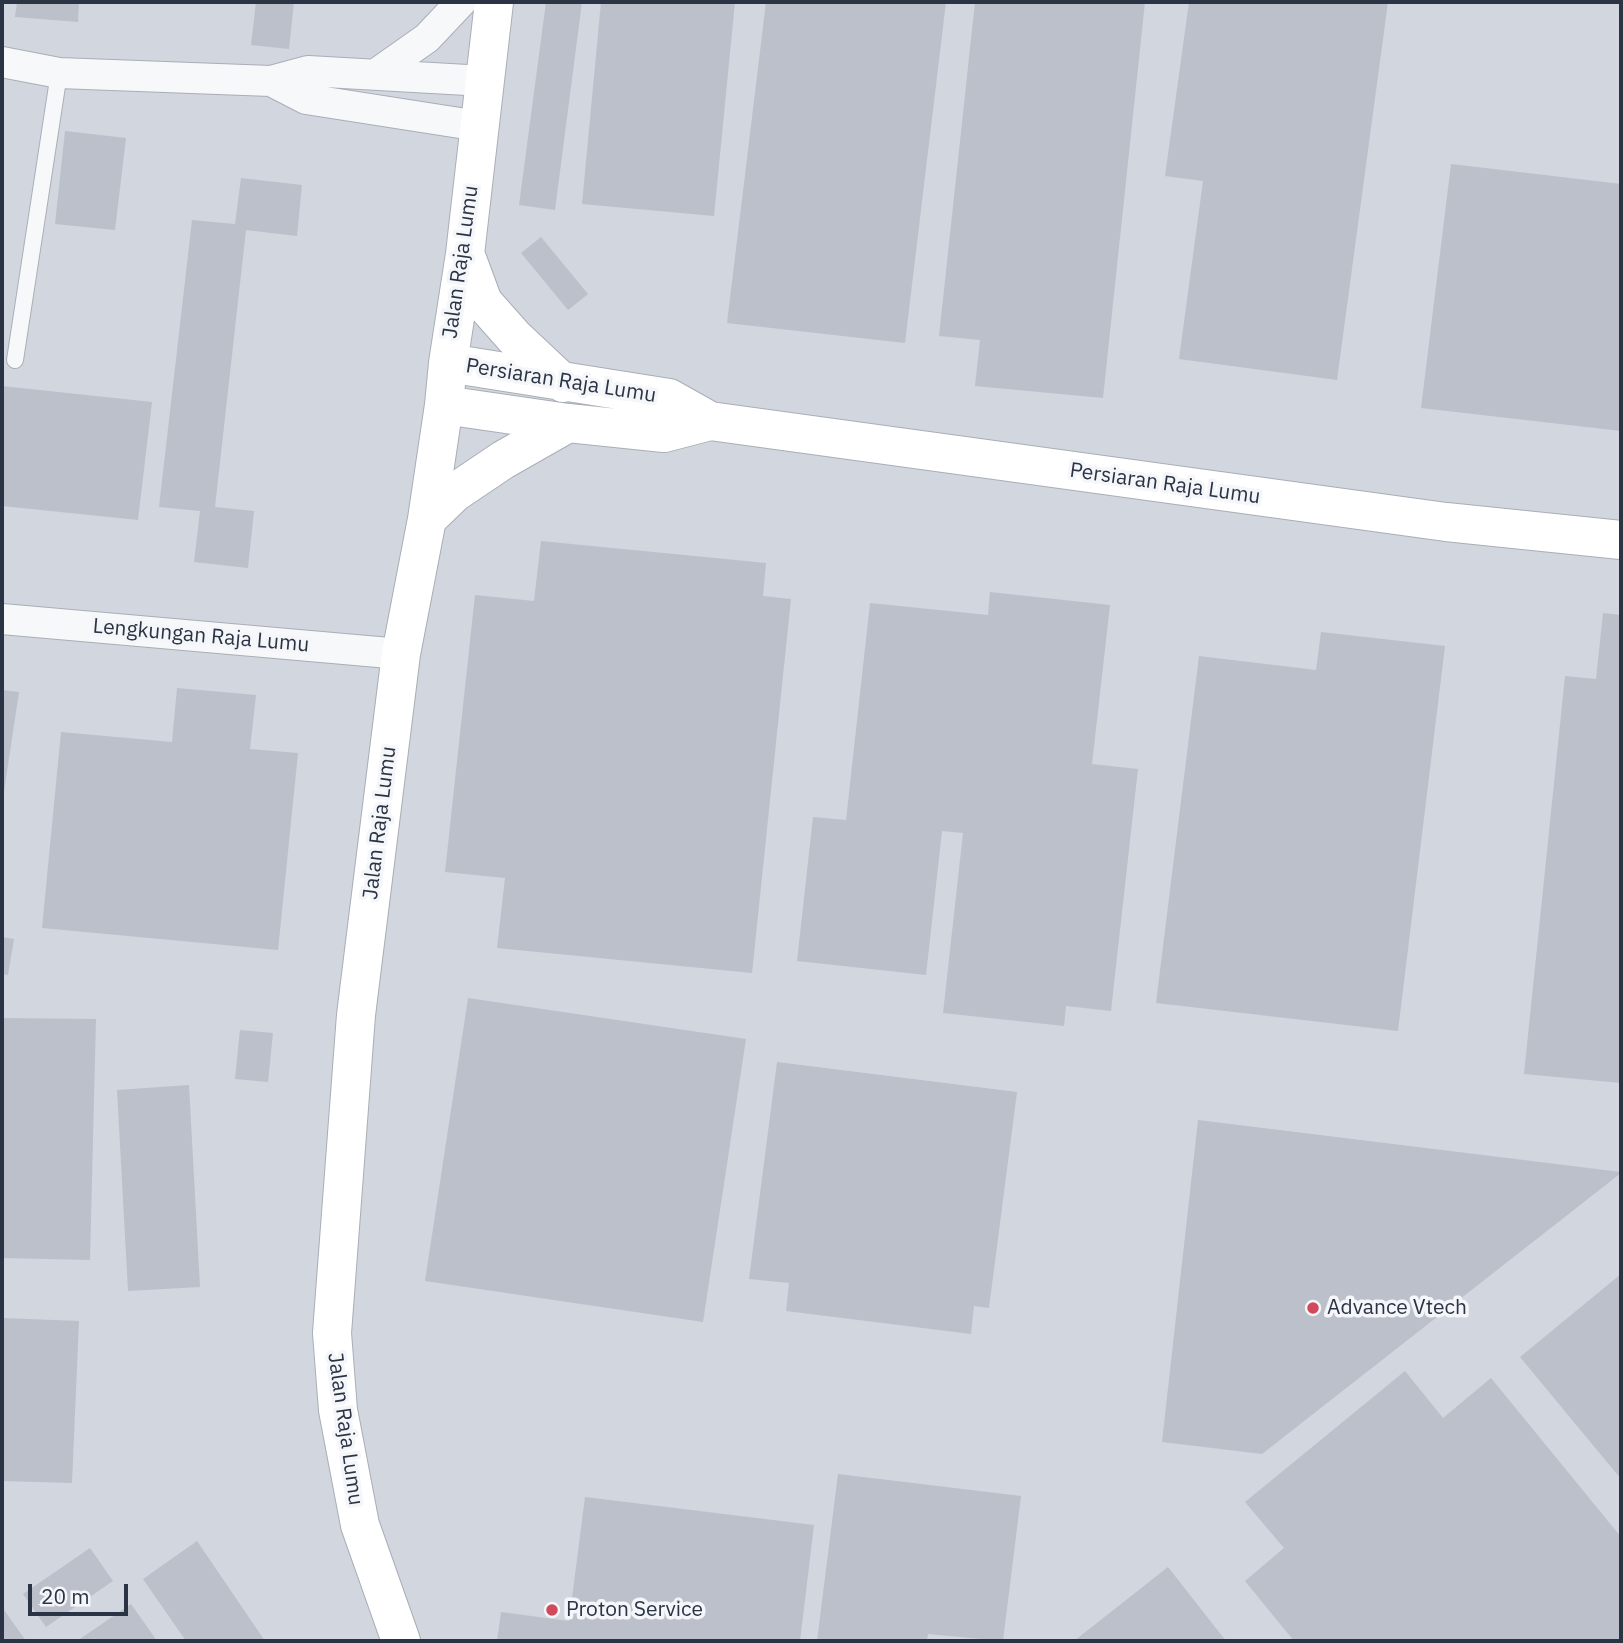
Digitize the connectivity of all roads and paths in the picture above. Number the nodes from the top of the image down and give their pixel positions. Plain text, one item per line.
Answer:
1 (461, 2) edge
2 (494, 2) edge
3 (2, 62) edge
4 (59, 73) junction
5 (376, 74) junction
6 (271, 81) junction
7 (485, 81) junction
8 (479, 126) junction
9 (465, 254) junction
10 (15, 360) dead end
11 (447, 363) junction
12 (563, 383) junction
13 (444, 405) junction
14 (710, 421) junction
15 (568, 424) junction
16 (427, 519) junction
17 (1621, 540) edge
18 (2, 619) edge
19 (401, 654) junction
20 (401, 1641) edge

1 - 5 street
2 - 7 street, Jalan Raja Lumu
3 - 4 street
4 - 6 street
4 - 10 lane
5 - 6 street
5 - 7 street
6 - 8 street
7 - 8 street, Jalan Raja Lumu
8 - 9 street, Jalan Raja Lumu
9 - 11 street, Jalan Raja Lumu
9 - 12 street
11 - 12 street, Persiaran Raja Lumu
11 - 13 street, Jalan Raja Lumu
12 - 14 street, Persiaran Raja Lumu
13 - 15 street, Persiaran Raja Lumu
13 - 16 street, Jalan Raja Lumu
14 - 15 street, Persiaran Raja Lumu
14 - 17 street, Persiaran Raja Lumu
15 - 16 street
16 - 19 street, Jalan Raja Lumu
18 - 19 street, Lengkungan Raja Lumu
19 - 20 street, Jalan Raja Lumu

